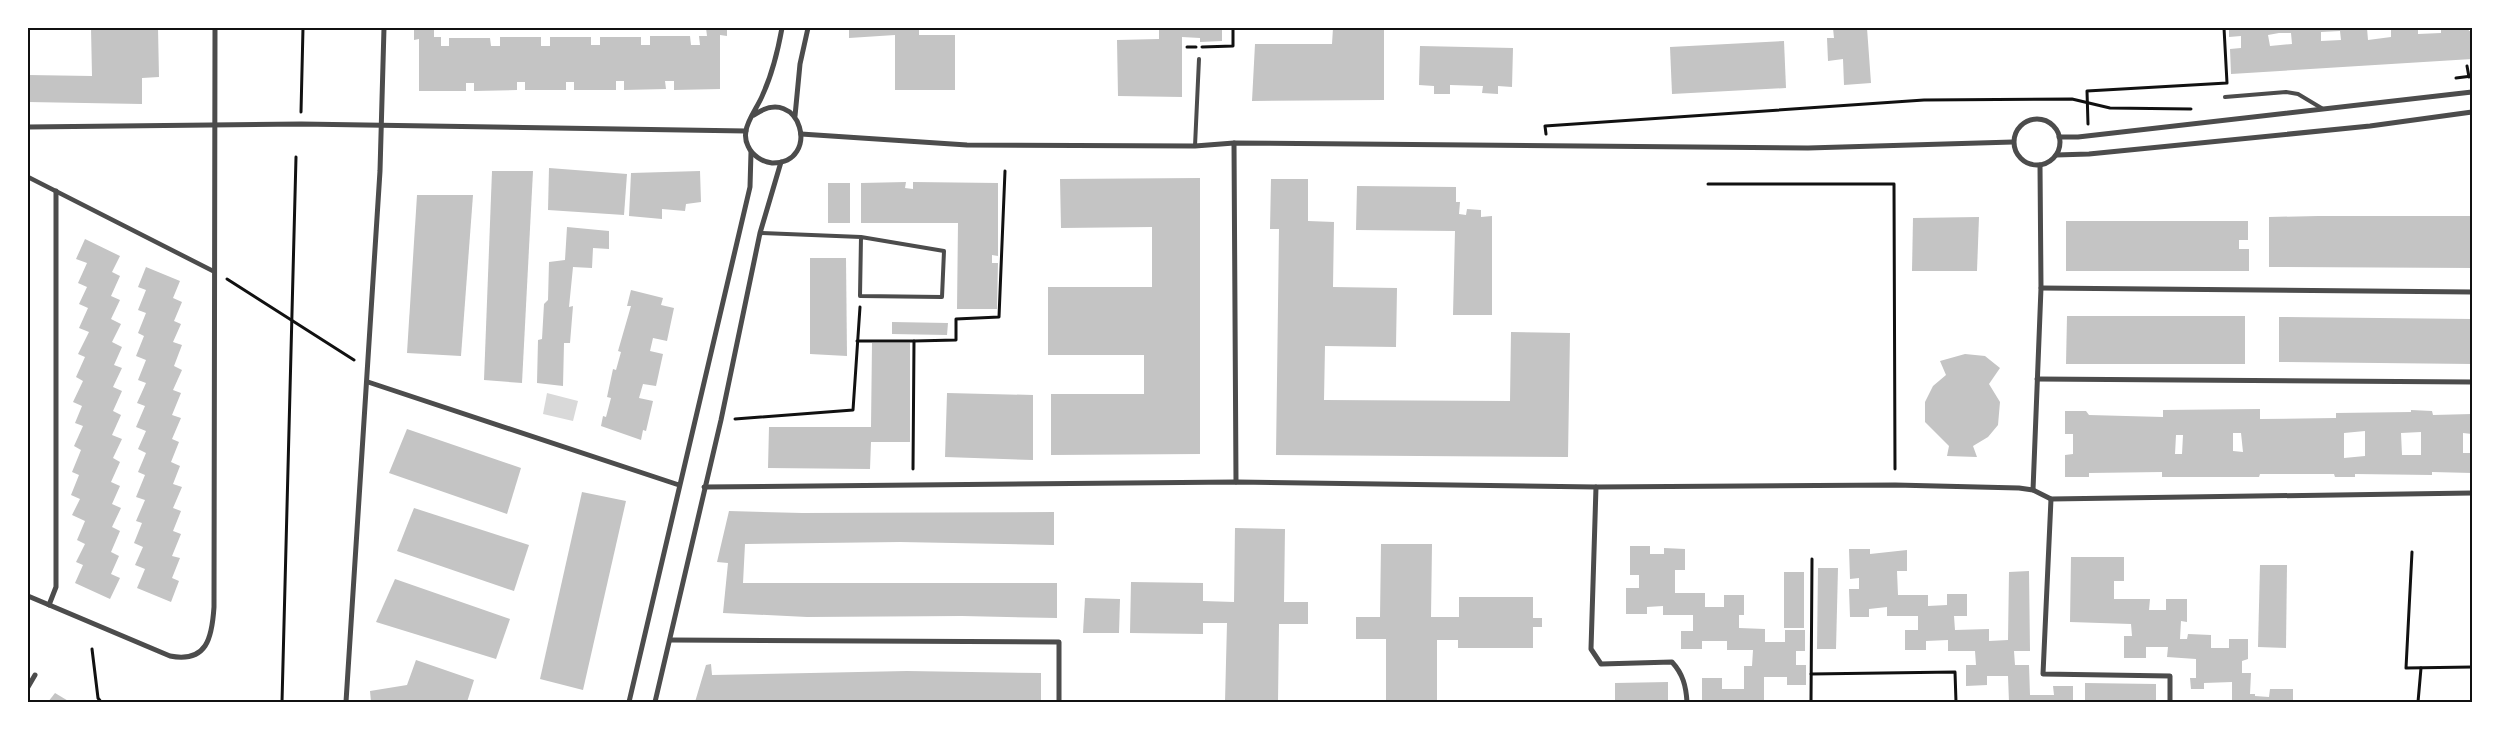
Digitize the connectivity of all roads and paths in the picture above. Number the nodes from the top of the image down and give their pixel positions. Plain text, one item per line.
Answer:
1 (215, 28) edge
2 (303, 28) edge
3 (384, 28) edge
4 (782, 28) edge
5 (808, 28) edge
6 (1233, 28) edge
7 (2224, 28) edge
8 (1187, 47) dead end
9 (1199, 59) dead end
10 (2472, 76) edge
11 (2450, 79) dead end
12 (2472, 92) edge
13 (2225, 97) dead end
14 (2088, 102) junction
15 (2196, 108) dead end
16 (2323, 110) junction
17 (2472, 112) edge
18 (754, 114) junction
19 (795, 116) junction
20 (301, 124) junction
21 (383, 125) junction
22 (215, 126) junction
23 (28, 127) edge
24 (746, 131) junction
25 (802, 134) junction
26 (2088, 136) junction
27 (2059, 137) junction
28 (2013, 142) junction
29 (1234, 143) junction
30 (1195, 146) junction
31 (1546, 147) junction
32 (752, 152) junction
33 (2056, 155) junction
34 (296, 157) dead end
35 (780, 162) junction
36 (2040, 165) junction
37 (1005, 171) dead end
38 (28, 177) edge
39 (1708, 184) dead end
40 (56, 191) junction
41 (760, 232) junction
42 (861, 237) junction
43 (214, 271) junction
44 (2041, 288) junction
45 (2472, 292) edge
46 (860, 296) junction
47 (291, 320) junction
48 (857, 341) junction
49 (914, 342) junction
50 (2037, 379) junction
51 (368, 382) junction
52 (2472, 382) edge
53 (721, 420) junction
54 (913, 469) dead end
55 (1895, 469) dead end
56 (1236, 482) junction
57 (679, 484) junction
58 (1596, 487) junction
59 (704, 488) junction
60 (2033, 490) junction
61 (2472, 493) edge
62 (2051, 499) junction
63 (2412, 552) dead end
64 (1812, 559) dead end
65 (28, 596) edge
66 (49, 605) junction
67 (670, 640) junction
68 (92, 649) dead end
69 (2421, 668) junction
70 (2472, 668) edge
71 (1811, 674) junction
72 (35, 675) dead end
73 (28, 687) edge
74 (101, 702) edge
75 (282, 702) edge
76 (346, 702) edge
77 (629, 702) edge
78 (655, 702) edge
79 (1059, 702) edge
80 (1687, 702) edge
81 (1811, 702) edge
82 (1956, 702) edge
83 (2170, 702) edge
84 (2418, 702) edge

1 - 22 street
2 - 20 path
3 - 21 street
4 - 18 street
5 - 19 street
6 - 8 path
7 - 14 path
9 - 30 lane
10 - 11 path
12 - 16 street
13 - 16 lane
14 - 15 path
14 - 26 path
14 - 31 path
16 - 26 street
17 - 33 street
18 - 19 street
18 - 24 street
19 - 25 street
20 - 21 street
20 - 22 street
21 - 24 street
21 - 51 street
22 - 23 street
22 - 43 street
24 - 32 street
25 - 30 street
25 - 35 street
26 - 27 street
27 - 28 street
27 - 33 street
28 - 31 street
28 - 36 street
29 - 30 street
29 - 31 street
29 - 56 street
32 - 35 street
32 - 57 street
33 - 36 street
34 - 47 path
35 - 41 street
36 - 44 street
37 - 49 path
38 - 40 street
39 - 55 path
40 - 43 street
40 - 66 street
41 - 42 lane
41 - 53 street
42 - 46 lane
42 - 46 lane
43 - 47 path
43 - 66 street
44 - 45 street
44 - 50 street
46 - 48 path
47 - 51 path
47 - 75 path
48 - 49 path
48 - 53 path
49 - 54 path
50 - 52 street
50 - 60 street
51 - 57 street
51 - 76 street
53 - 59 street
56 - 58 street
56 - 59 street
57 - 77 street
58 - 60 street
58 - 80 street
59 - 67 street
60 - 62 street
61 - 62 street
62 - 83 street
63 - 69 path
64 - 71 path
65 - 66 street
67 - 78 street
67 - 79 street
68 - 74 path
69 - 70 path
69 - 84 path
71 - 81 path
71 - 82 path
72 - 73 street

